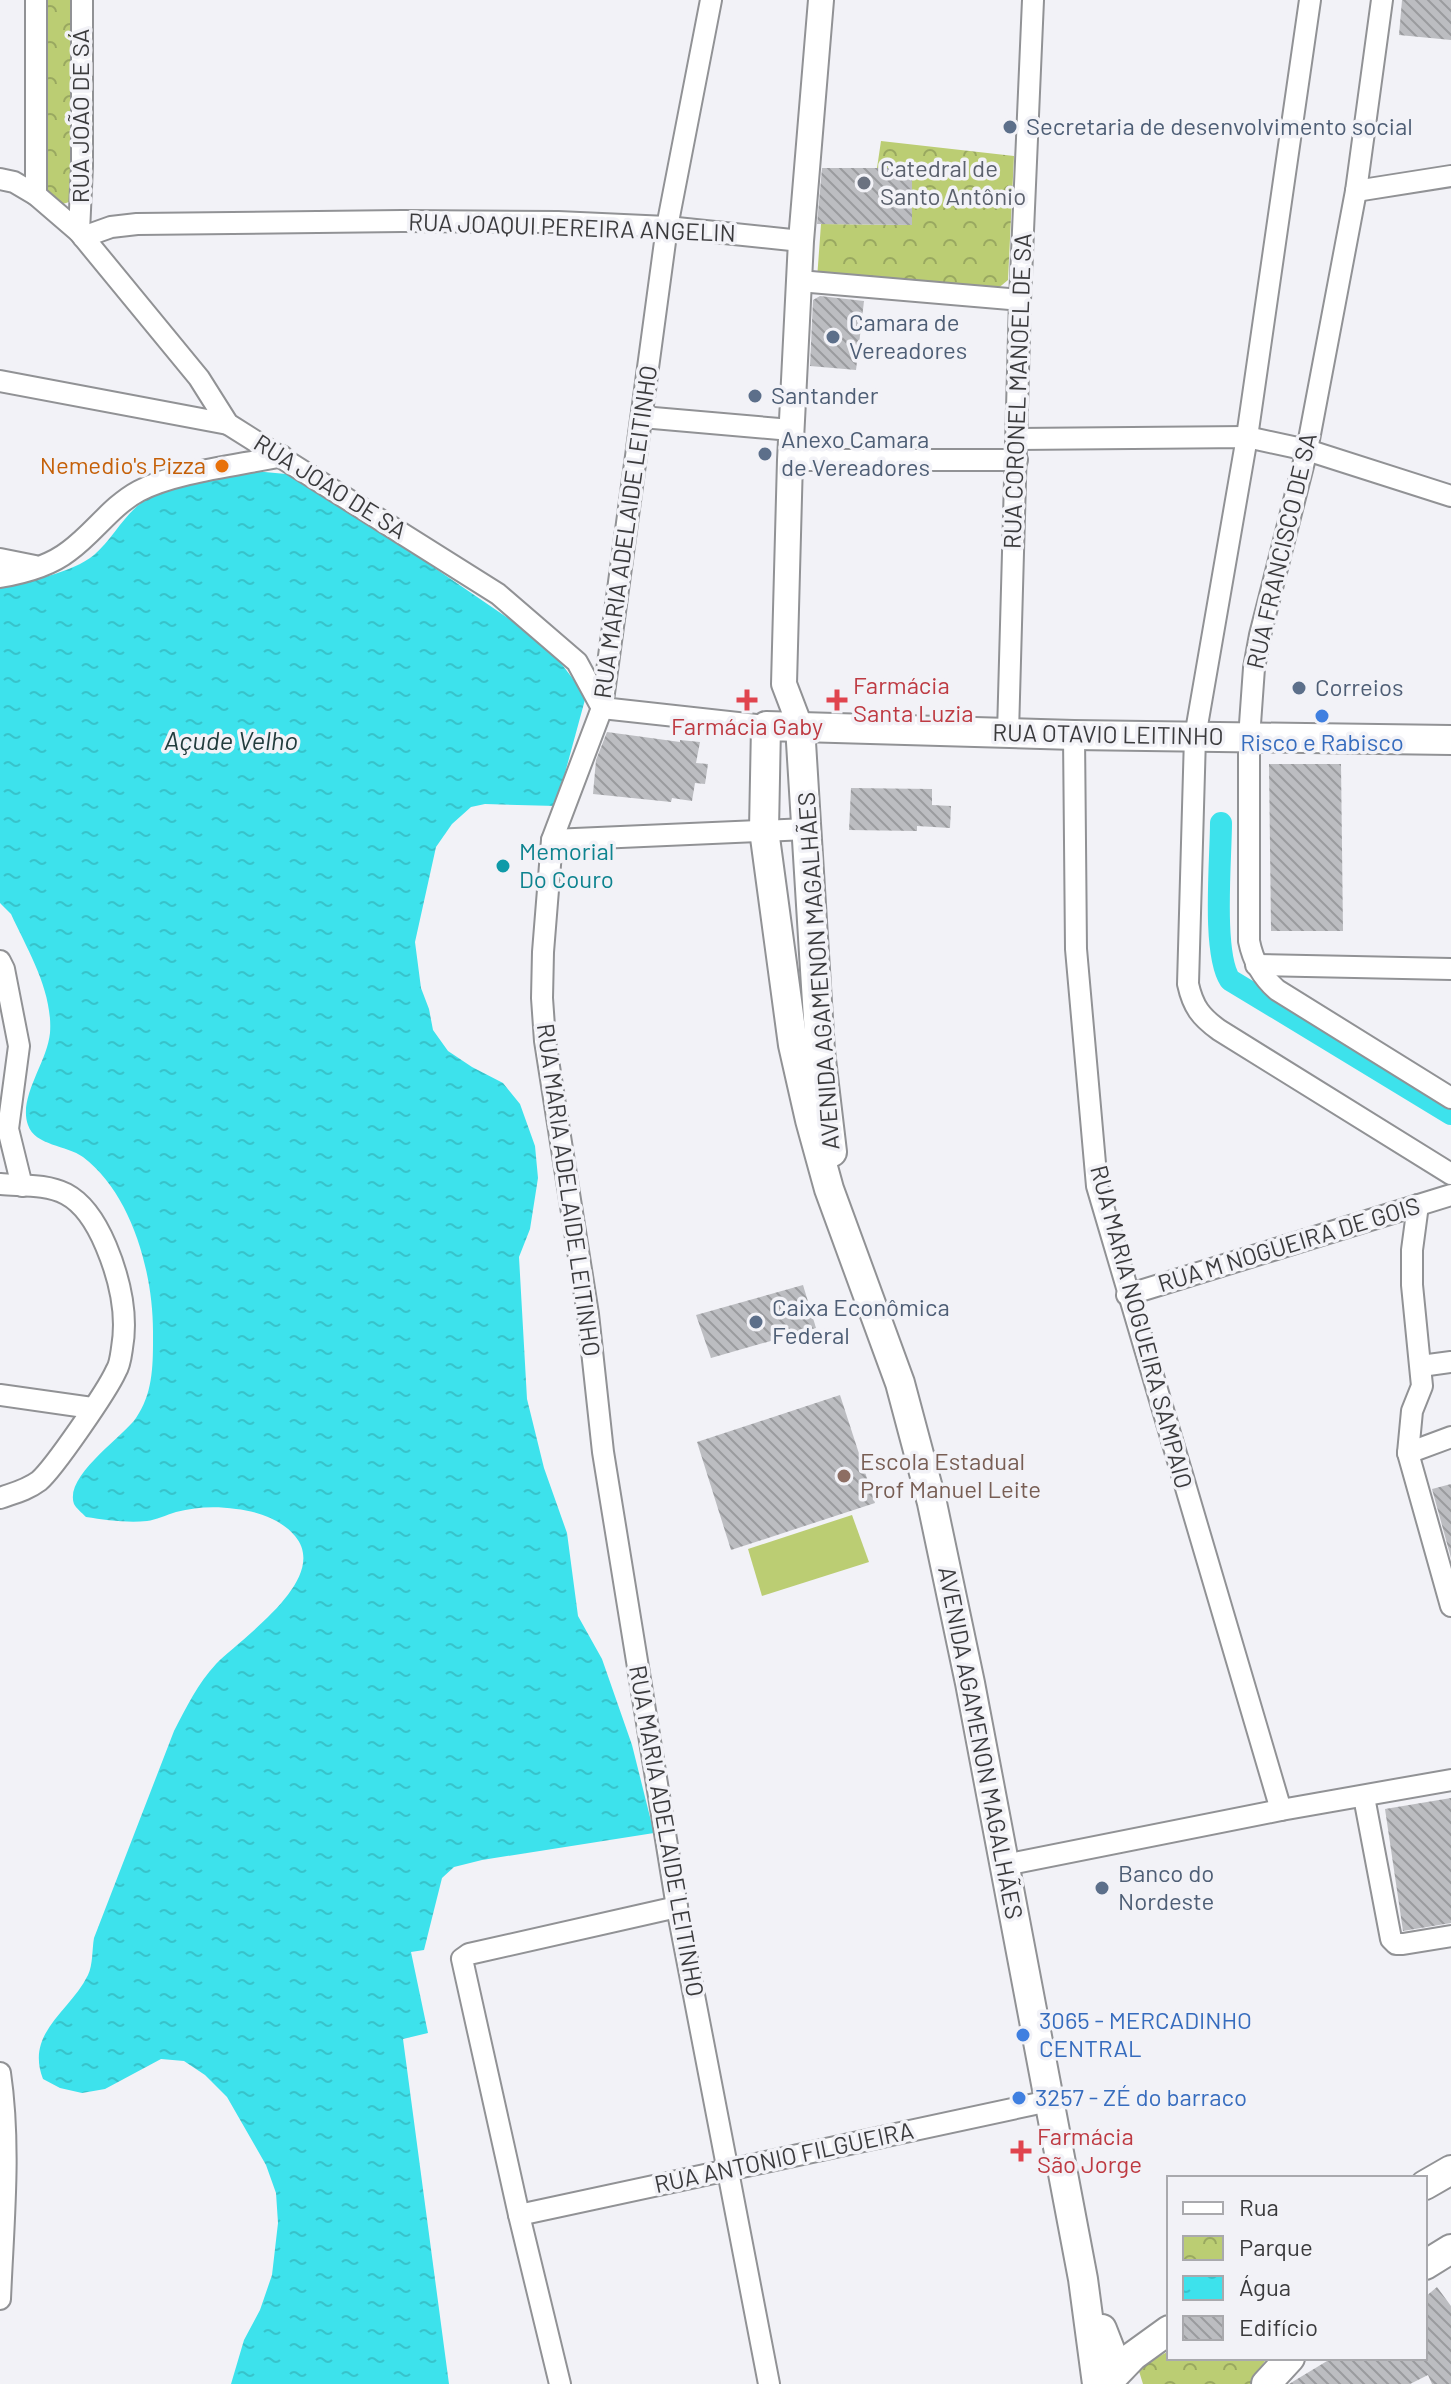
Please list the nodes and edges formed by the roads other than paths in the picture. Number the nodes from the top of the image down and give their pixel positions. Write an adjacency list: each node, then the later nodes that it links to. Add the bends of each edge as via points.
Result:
1 (36, 0): 11 (street, RUA JOÃO DE SÁ)
2 (82, 0): 13 (street, RUA JOÃO DE SÁ)
3 (711, 0): 12 (street, RUA MARIA ADELAIDE LEITINHO)
4 (821, 0): 14 (street)
5 (1033, 0): 16 (street, RUA CORONEL MANOEL DE SA)
6 (1310, 0): 21 (street)
7 (1382, 0): 10 (street, RUA FRANCISCO DE SA)
8 (1451, 176): 10 (street)
9 (0, 179): 11 (street, RUA JOAO DE SA)
10 (1356, 191): 23 (street, RUA FRANCISCO DE SA)
11 (36, 195): 13 (street, RUA JOAO DE SA)
12 (667, 227): 13 (street, RUA JOAQUI PEREIRA ANGELIN, via 417,221 137,224); 14 (street, RUA JOAQUI PEREIRA ANGELIN); 18 (street, RUA MARIA ADELAIDE LEITINHO)
13 (81, 235): 19 (street, RUA JOAO DE SA, via 199,378)
14 (801, 241): 15 (street)
15 (799, 281): 16 (street); 20 (street)
16 (1020, 300): 22 (street, RUA CORONEL MANOEL DE SA)
17 (0, 381): 19 (street)
18 (642, 417): 20 (street); 32 (street, RUA MARIA ADELAIDE LEITINHO)
19 (228, 424): 24 (street, RUA JOAO DE SA)
20 (791, 430): 25 (street)
21 (1247, 437): 22 (street); 23 (street); 37 (street)
22 (1017, 439): 26 (street, RUA CORONEL MANOEL DE SA)
23 (1307, 450): 27 (street); 38 (street, RUA FRANCISCO DE SA, via 1260,635)
24 (282, 456): 29 (street, via 141,490 71,550); 32 (street, RUA JOAO DE SA, via 498,594 577,662)
25 (790, 460): 26 (street); 31 (street)
26 (1017, 460): 35 (street, RUA CORONEL MANOEL DE SA)
27 (1451, 496)
28 (0, 559): 29 (street)
29 (40, 566): 30 (street)
30 (0, 577)
31 (784, 684): 33 (street); 34 (street)
32 (602, 708): 33 (street); 42 (street, RUA MARIA ADELAIDE LEITINHO)
33 (766, 726): 34 (main road, RUA OTAVIO LEITINHO); 41 (main road, AVENIDA AGAMENON MAGALHÃES)
34 (800, 726): 35 (main road, RUA OTAVIO LEITINHO); 40 (main road, AVENIDA AGAMENON MAGALHÃES)
35 (1008, 733): 36 (main road, RUA OTAVIO LEITINHO)
36 (1074, 735): 37 (main road, RUA OTAVIO LEITINHO); 57 (street, RUA MARIA NOGUEIRA SAMPAIO, via 1076,949 1089,1113 1097,1186)
37 (1195, 737): 38 (main road, RUA OTAVIO LEITINHO); 51 (street, via 1188,984 1192,1002 1219,1030)
38 (1249, 738): 39 (main road, RUA OTAVIO LEITINHO); 46 (street, RUA FRANCISCO DE SA, via 1249,941)
39 (1451, 740)
40 (807, 829): 41 (street); 43 (main road, AVENIDA AGAMENON MAGALHÃES)
41 (764, 830): 42 (street); 44 (main road, AVENIDA AGAMENON MAGALHÃES)
42 (552, 840): 71 (street, RUA MARIA ADELAIDE LEITINHO, via 542,967 545,1041 588,1314 603,1452)
43 (812, 909): 44 (main road); 49 (main road, AVENIDA AGAMENON MAGALHÃES)
44 (775, 914): 48 (main road, AVENIDA AGAMENON MAGALHÃES)
45 (0, 961): 53 (street, via 19,1046 8,1129)
46 (1256, 965): 47 (street); 50 (street, via 1277,990)
47 (1451, 969)
48 (787, 999): 49 (main road); 56 (main road, AVENIDA AGAMENON MAGALHÃES, via 803,1095)
49 (817, 999): 56 (main road, AVENIDA AGAMENON MAGALHÃES)
50 (1451, 1098)
51 (1451, 1174)
52 (0, 1184): 53 (street)
53 (22, 1186): 61 (street, via 69,1195 100,1232 114,1266 123,1311 122,1348 117,1370)
54 (1451, 1195): 55 (street, RUA M NOGUEIRA DE GOIS)
55 (1418, 1205): 57 (street, RUA M NOGUEIRA DE GOIS); 59 (street, via 1412,1285)
56 (840, 1216): 70 (main road, AVENIDA AGAMENON MAGALHÃES, via 900,1383 932,1503)
57 (1127, 1295): 69 (street, RUA MARIA NOGUEIRA SAMPAIO)
58 (1451, 1362): 59 (street)
59 (1421, 1366): 63 (street)
60 (0, 1395): 61 (street)
61 (92, 1408): 64 (street, via 41,1480)
62 (1451, 1437): 63 (street)
63 (1408, 1453): 65 (street)
64 (0, 1498)
65 (1446, 1564): 66 (street)
66 (1451, 1606)
67 (1451, 1780): 68 (street)
68 (1364, 1797): 69 (street); 72 (street, via 1391,1939 1403,1944)
69 (1281, 1810): 70 (street)
70 (1005, 1865): 74 (main road, AVENIDA AGAMENON MAGALHÃES)
71 (677, 1907): 75 (street, RUA MARIA ADELAIDE LEITINHO); 78 (street, via 462,1959)
72 (1451, 1936)
73 (0, 2073): 81 (street, via 5,2151)
74 (1049, 2101): 75 (street, RUA ANTONIO FILGUEIRA); 84 (main road, AVENIDA AGAMENON MAGALHÃES)
75 (728, 2170): 78 (street, RUA ANTONIO FILGUEIRA); 86 (street, RUA MARIA ADELAIDE LEITINHO)
76 (1451, 2170): 77 (main road)
77 (1427, 2184)
78 (519, 2215): 85 (street)
79 (1451, 2249): 80 (main road)
80 (1427, 2264)
81 (0, 2299)
82 (1167, 2332): 84 (main road)
83 (1288, 2360): 87 (main road)
84 (1107, 2379)
85 (560, 2384)
86 (769, 2384)
87 (1266, 2384)

